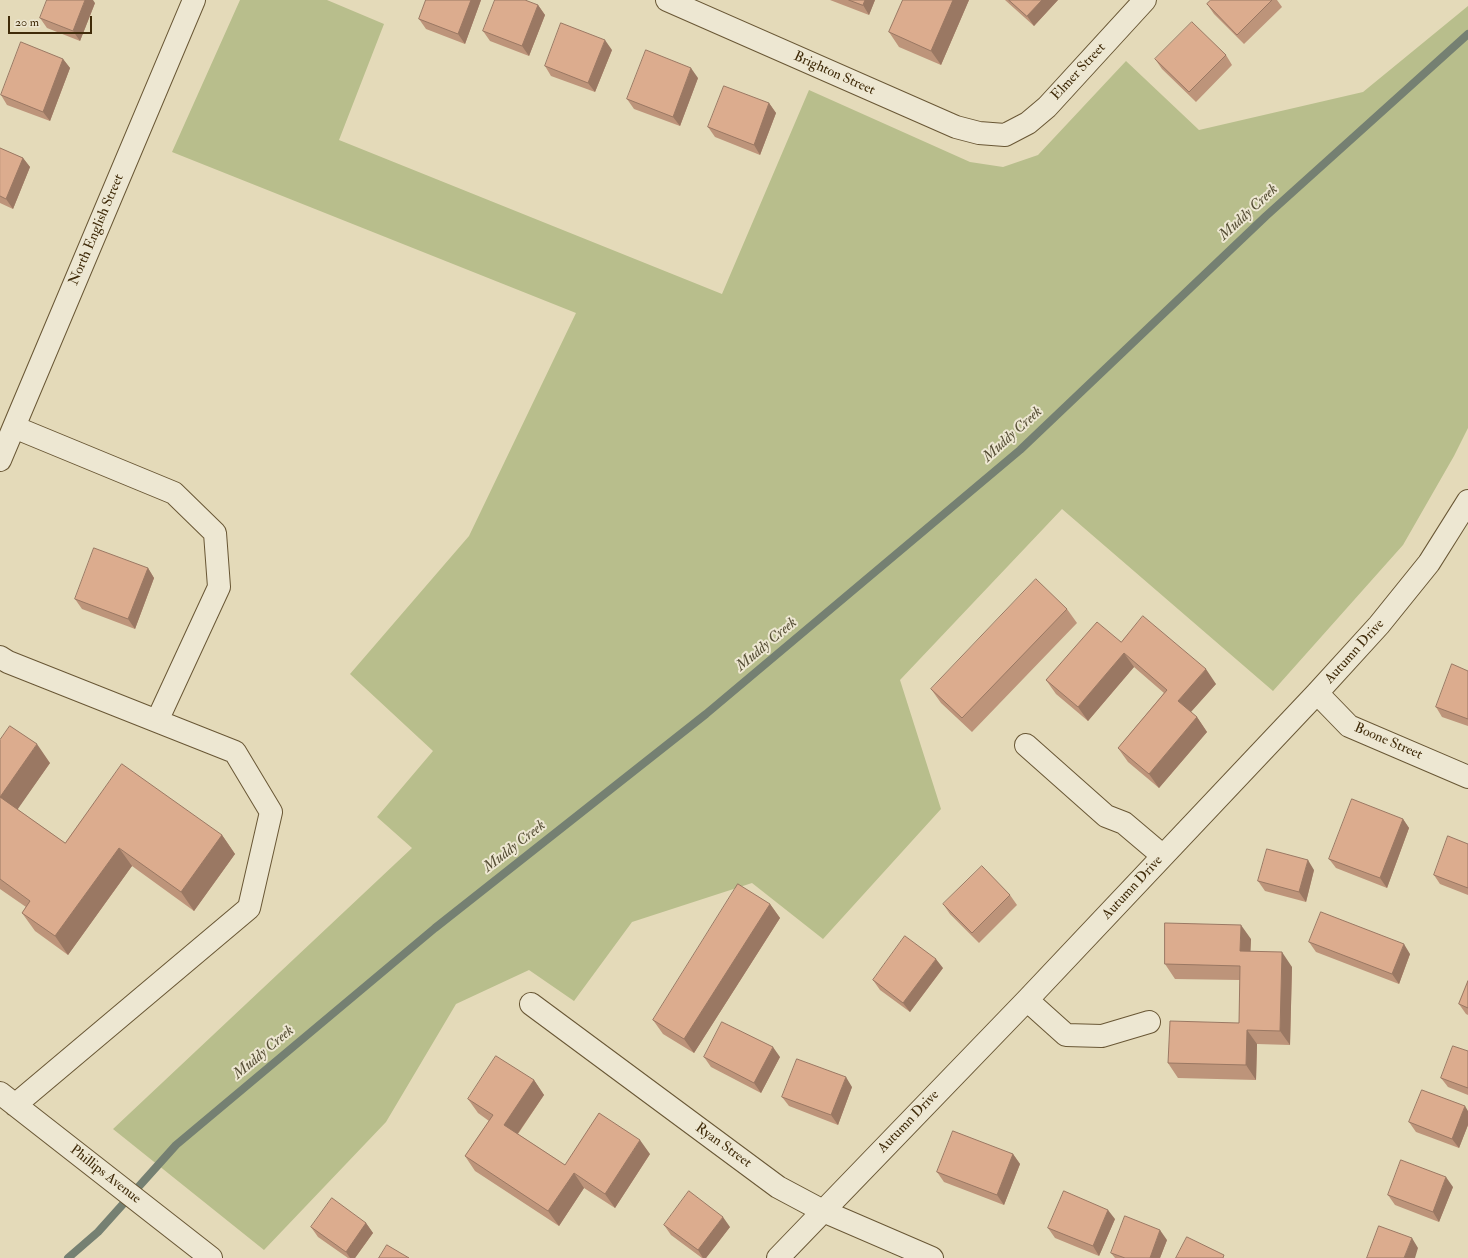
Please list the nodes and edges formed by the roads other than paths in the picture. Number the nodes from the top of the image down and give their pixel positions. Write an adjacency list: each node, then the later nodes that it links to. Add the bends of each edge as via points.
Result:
1 (194, 0): 5 (street, North English Street)
2 (667, 0): 4 (street, Brighton Street, via 956,127 979,133)
3 (1145, 0): 4 (street, Elmer Street, via 1046,107 1028,123)
4 (1005, 135)
5 (14, 427): 6 (street, North English Street); 10 (street, via 174,493 216,533 219,587)
6 (0, 460)
7 (1468, 501): 9 (street, Autumn Drive, via 1429,563 1379,625)
8 (0, 657): 10 (street)
9 (1317, 693): 12 (street, Boone Street, via 1349,726); 13 (street, Autumn Drive)
10 (156, 721): 17 (street, via 235,752 272,812 249,908)
11 (1026, 745): 13 (street, via 1106,816 1124,823)
12 (1468, 777)
13 (1163, 856): 14 (street, Autumn Drive)
14 (1026, 1000): 16 (street, via 1066,1035 1102,1036); 18 (street, Autumn Drive)
15 (531, 1004): 18 (street, Ryan Street, via 778,1187)
16 (1149, 1022)
17 (8, 1099): 19 (street, Phillips Avenue)
18 (823, 1211): 20 (street, Autumn Drive); 21 (street, Ryan Street)
19 (211, 1258)
20 (778, 1258)
21 (932, 1258)

